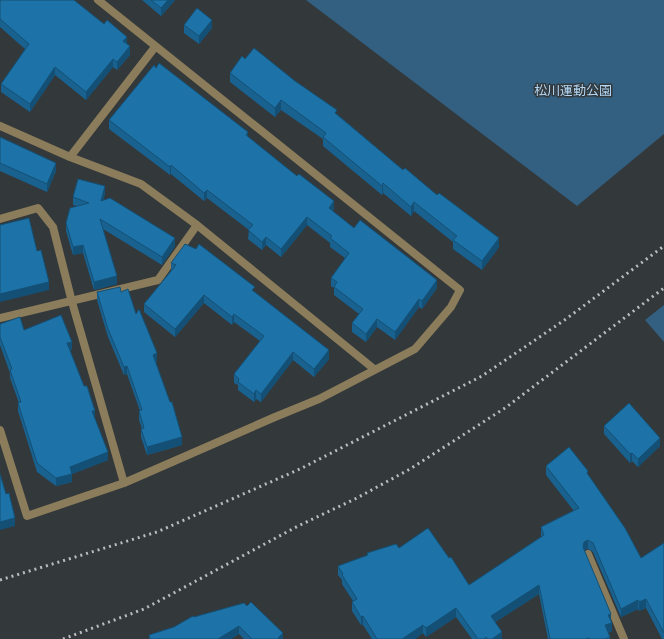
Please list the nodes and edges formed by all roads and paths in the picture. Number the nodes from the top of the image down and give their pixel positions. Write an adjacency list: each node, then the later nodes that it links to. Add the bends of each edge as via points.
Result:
1 (98, 0): 2 (street)
2 (155, 47): 4 (street); 9 (street, via 460,290 451,307 415,349)
3 (0, 126): 4 (street)
4 (70, 157): 6 (street, via 141,184)
5 (0, 219): 7 (street, via 38,208 53,227)
6 (198, 225): 7 (street, via 158,280); 9 (street)
7 (72, 302): 8 (street); 11 (street)
8 (0, 318)
9 (374, 369): 11 (street, via 319,400)
10 (0, 430): 11 (street, via 27,516)
11 (124, 483)
12 (588, 554): 13 (street)
13 (624, 639)

